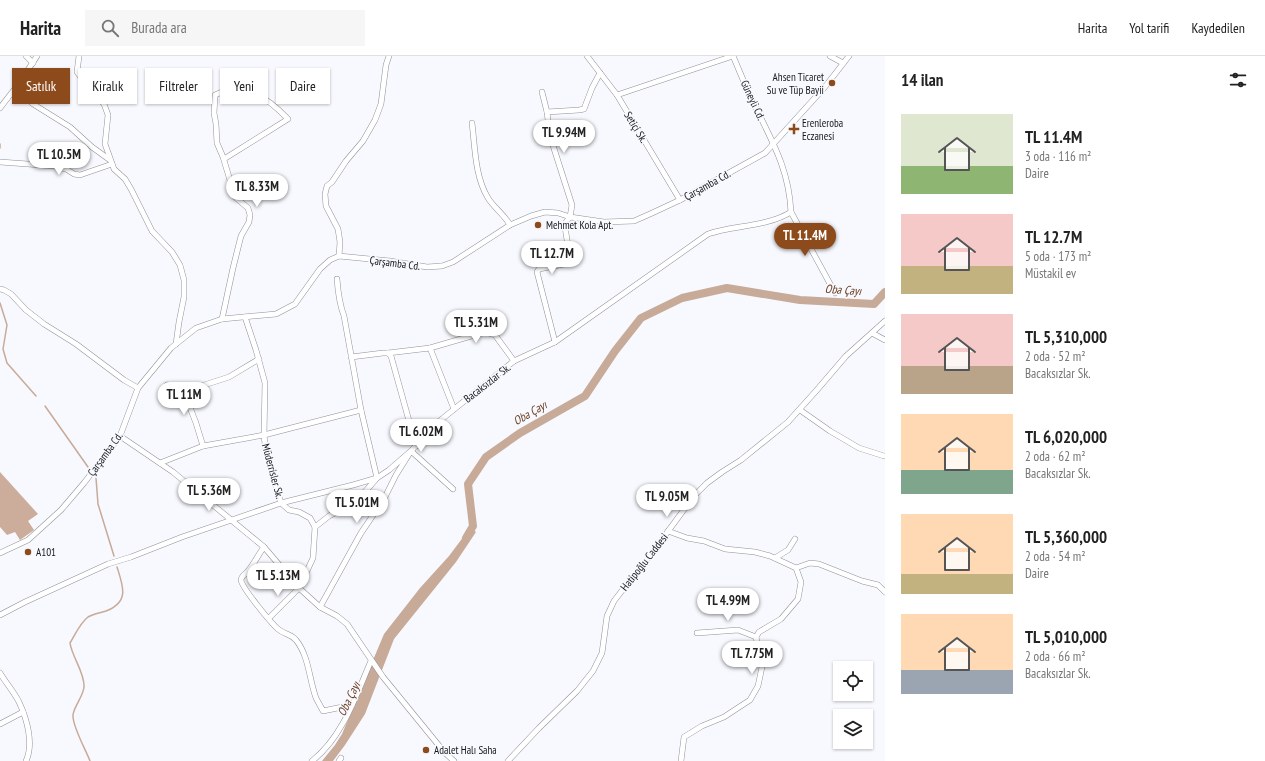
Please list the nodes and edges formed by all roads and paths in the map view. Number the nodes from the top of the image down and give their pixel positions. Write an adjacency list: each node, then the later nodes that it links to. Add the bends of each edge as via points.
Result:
1 (26, 56): 9 (street)
2 (37, 56): 9 (street)
3 (79, 56): 23 (street, via 77,72 104,104 108,115 104,144)
4 (389, 56): 28 (street, via 381,104 375,120 363,141 327,186 326,206 338,229)
5 (587, 56): 12 (street, Setiçi Sk.)
6 (733, 56): 15 (street); 20 (street, Güneyli Cd.)
7 (830, 56): 10 (street)
8 (849, 56): 10 (street, Çarşamba Cd.)
9 (33, 63): 11 (street)
10 (843, 63): 20 (street, Çarşamba Cd.)
11 (29, 68)
12 (600, 73): 15 (street, Setiçi Sk.); 18 (street, via 584,109)
13 (12, 92): 17 (street)
14 (542, 92): 18 (street)
15 (617, 95): 24 (street, Setiçi Sk.)
16 (33, 104): 23 (street, via 70,127)
17 (0, 108)
18 (547, 112): 26 (street, via 550,136 572,205)
19 (472, 122): 27 (street, via 477,165 483,187 489,200)
20 (774, 144): 24 (street, Çarşamba Cd., via 765,153); 25 (street, Güneyli Cd., via 784,170)
21 (224, 160): 21 (street, via 217,143 215,95 225,90 249,91 258,94 288,119); 33 (street, via 235,197 248,208 250,215 233,268)
22 (0, 162): 23 (street, via 55,166 80,175)
23 (111, 162): 38 (street, via 131,189 152,231 172,252 180,265 184,280 184,297)
24 (680, 200): 26 (street, Çarşamba Cd., via 634,221 604,222)
25 (791, 212): 31 (street); 37 (street, Bacaksızlar Sk., via 768,221 708,234)
26 (570, 217): 27 (street, Çarşamba Cd., via 545,212); 37 (street, via 565,226 570,259 568,262 539,269 537,272)
27 (510, 225): 28 (street, Çarşamba Cd., via 453,262 442,266 427,267)
28 (339, 256): 32 (street, Çarşamba Cd., via 320,269 295,304 276,314)
29 (337, 279): 41 (street)
30 (0, 289): 45 (street, via 11,294 44,324)
31 (835, 293)
32 (245, 317): 33 (street, Çarşamba Cd.); 42 (street, Müderrisler Sk.)
33 (222, 319): 38 (street, Çarşamba Cd., via 196,328)
34 (885, 321): 35 (street, Hatipoğlu Caddesi)
35 (872, 333): 36 (street); 49 (street, Hatipoğlu Caddesi, via 846,356)
36 (885, 340)
37 (555, 342): 43 (street, Bacaksızlar Sk.)
38 (176, 344): 45 (street, Çarşamba Cd.)
39 (430, 348): 40 (street); 43 (street, via 485,332 495,335); 47 (street)
40 (388, 353): 41 (street); 53 (street, via 391,356)
41 (351, 357): 48 (street)
42 (259, 359): 46 (street, via 229,377 195,388); 50 (street, Müderrisler Sk., via 265,383)
43 (514, 361): 47 (street, Bacaksızlar Sk.)
44 (168, 385): 46 (street)
45 (138, 388): 51 (street, Çarşamba Cd.)
46 (181, 397): 52 (street, via 189,404)
47 (454, 409): 53 (street, Bacaksızlar Sk.)
48 (361, 410): 50 (street); 57 (street)
49 (800, 410): 55 (street, via 860,448); 62 (street, Hatipoğlu Caddesi, via 768,439 707,483)
50 (264, 435): 52 (street); 59 (street, Müderrisler Sk., via 266,453)
51 (120, 436): 56 (street); 65 (street, Çarşamba Cd., via 61,510 28,540)
52 (203, 446): 56 (street)
53 (416, 446): 54 (street, Bacaksızlar Sk.)
54 (411, 451): 57 (street, Bacaksızlar Sk.); 58 (street); 70 (street)
55 (884, 456)
56 (160, 463): 60 (street)
57 (377, 478): 59 (street); 61 (street, Bacaksızlar Sk., via 356,502 329,516)
58 (453, 488)
59 (281, 503): 60 (street); 61 (street, Müderrisler Sk., via 289,510 310,518)
60 (231, 520): 64 (street); 71 (street, via 108,564)
61 (315, 527): 68 (street, via 313,558)
62 (668, 531): 66 (street, via 725,549 755,552); 83 (street, Hatipoğlu Caddesi, via 614,601 607,616 602,653 593,671 577,691)
63 (795, 539): 66 (street, via 788,550)
64 (264, 548): 68 (street); 72 (street, via 241,581)
65 (0, 553)
66 (775, 558): 67 (street)
67 (796, 568): 69 (street, via 810,563 819,564 878,585); 74 (street, via 802,582 798,599 781,619)
68 (299, 588): 70 (street); 72 (street)
69 (885, 592)
70 (320, 607): 75 (street, via 347,624)
71 (0, 615)
72 (269, 618): 77 (street, via 278,629 290,634 297,641 307,661 316,699 323,711)
73 (697, 633): 74 (street, via 738,630)
74 (756, 637): 84 (street, via 762,668 758,686 750,700 724,717 684,736)
75 (371, 661): 77 (street); 82 (street)
76 (0, 673): 78 (street, via 19,701)
77 (352, 705): 81 (street, via 340,729 321,754)
78 (23, 712): 79 (street); 80 (street, via 30,745)
79 (0, 724)
80 (26, 761)
81 (312, 761)
82 (454, 761)
83 (508, 761)
84 (681, 761)

